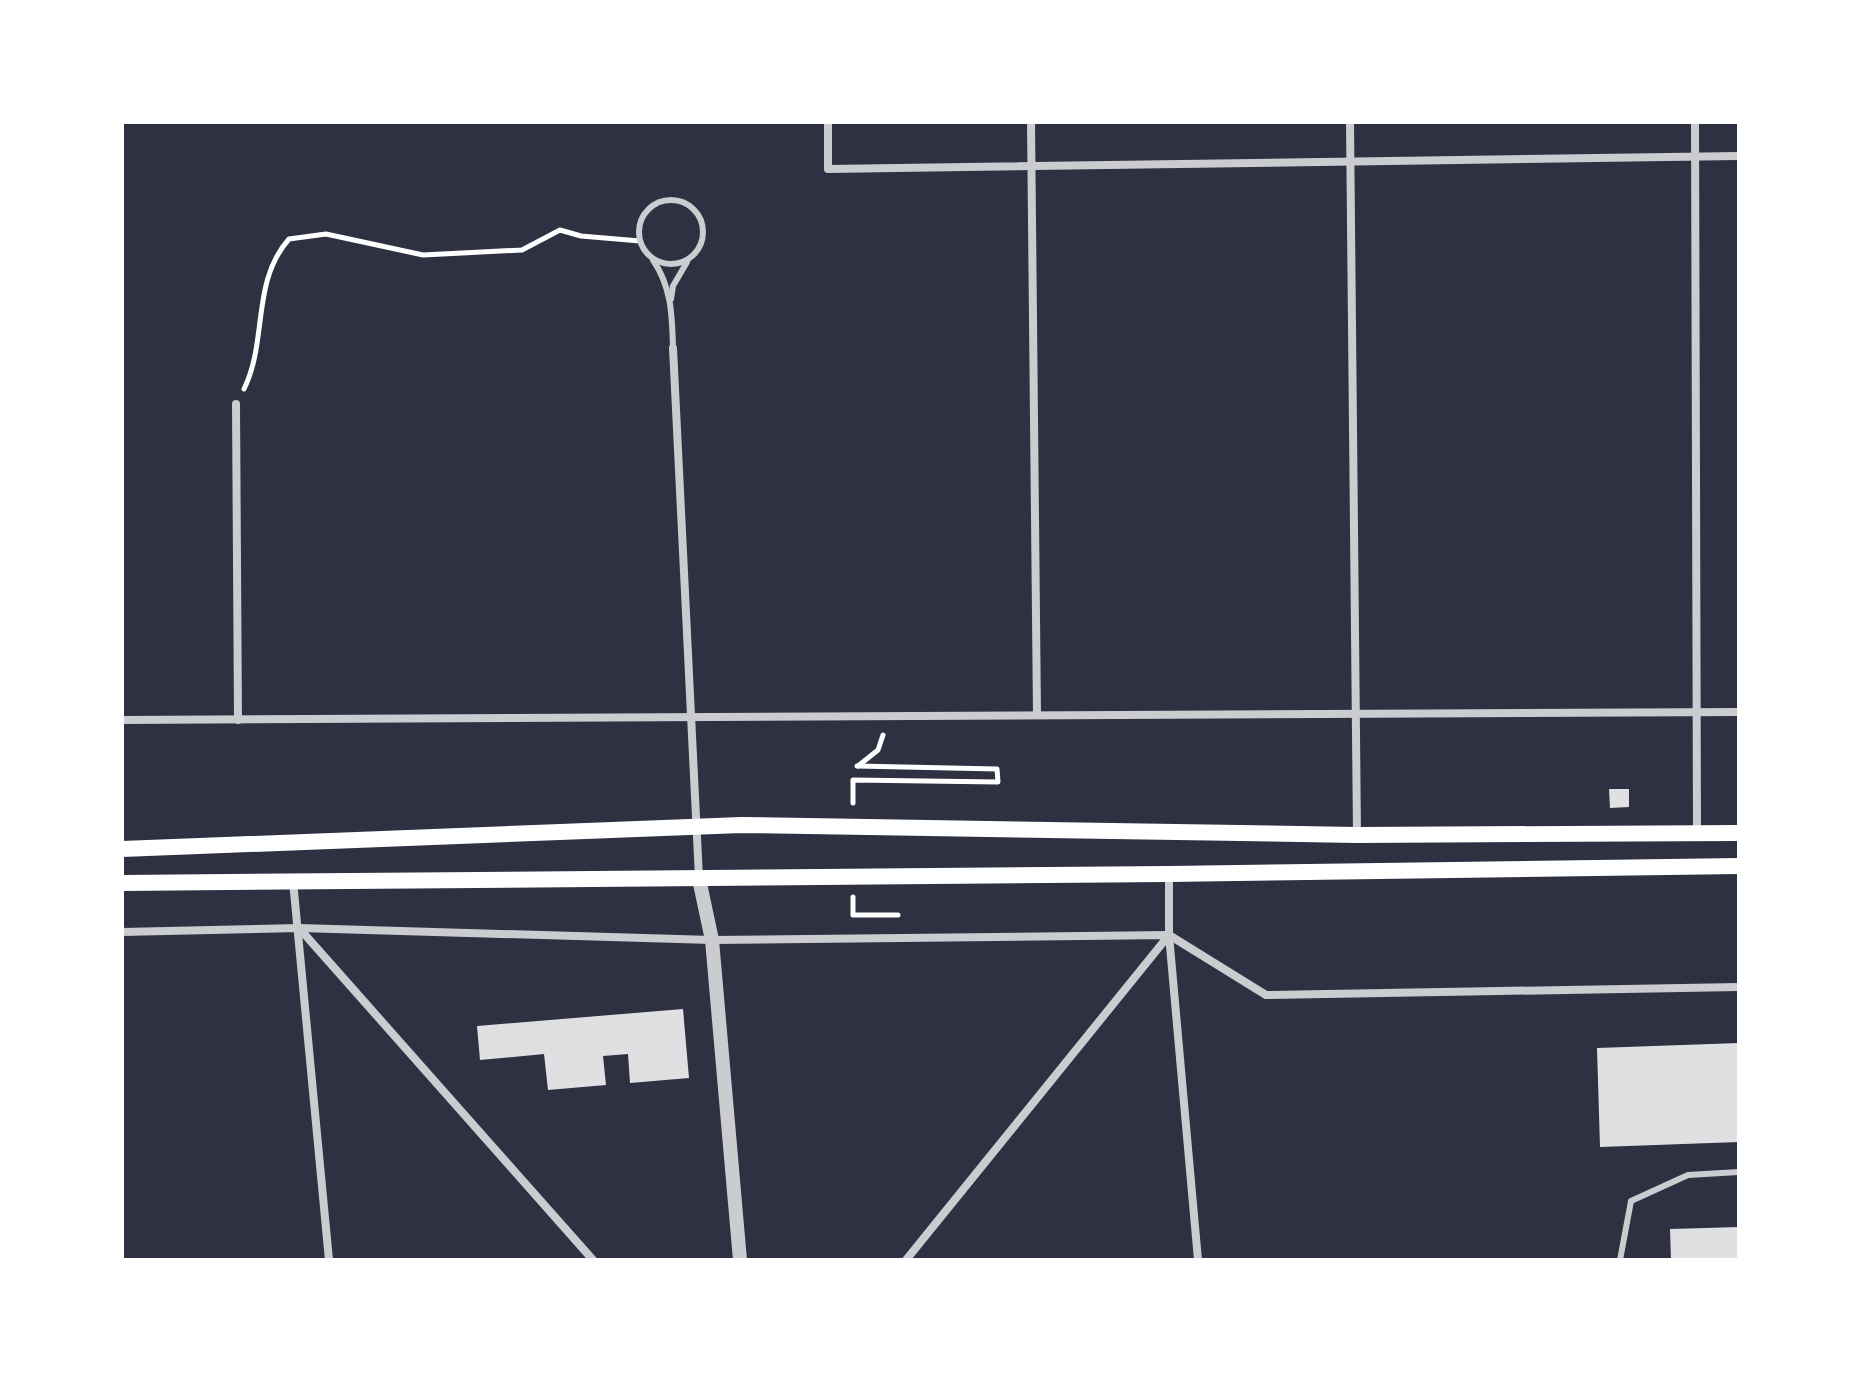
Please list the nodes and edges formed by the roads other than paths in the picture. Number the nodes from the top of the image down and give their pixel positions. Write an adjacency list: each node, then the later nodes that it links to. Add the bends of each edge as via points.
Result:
1 (828, 122): 8 (street, via 828,169)
2 (1031, 122): 8 (street)
3 (1350, 122): 7 (street)
4 (1695, 122): 6 (street)
5 (1739, 156): 6 (street)
6 (1695, 157): 7 (street); 14 (street)
7 (1351, 161): 8 (street); 16 (street)
8 (1032, 166): 17 (street)
9 (651, 257): 10 (lane, via 670,264); 10 (lane, via 639,230 647,210 667,199 697,211 703,221 702,243); 11 (lane)
10 (689, 259): 11 (lane, via 673,286)
11 (671, 302): 12 (lane)
12 (673, 348): 18 (street)
13 (236, 404): 20 (street)
14 (1697, 712): 15 (street); 16 (street); 22 (street)
15 (1739, 712)
16 (1357, 714): 17 (street); 24 (street)
17 (1037, 715): 18 (street)
18 (690, 717): 20 (street); 21 (street)
19 (122, 720): 20 (street)
20 (238, 720)
21 (697, 825): 24 (main road); 25 (main road); 28 (street)
22 (1697, 833): 23 (main road); 24 (main road)
23 (1739, 833)
24 (1357, 835)
25 (122, 849)
26 (1739, 866): 27 (main road)
27 (1169, 874): 28 (main road); 33 (street)
28 (699, 879): 29 (main road); 34 (street)
29 (293, 881): 30 (main road); 31 (street)
30 (122, 883)
31 (299, 928): 32 (street); 34 (street); 37 (street); 38 (street)
32 (122, 932)
33 (1169, 935): 34 (street); 35 (street, via 1266,995); 40 (street); 41 (street)
34 (712, 940): 39 (street)
35 (1739, 987)
36 (1739, 1172): 42 (lane, via 1688,1175 1631,1201)
37 (329, 1260)
38 (593, 1260)
39 (740, 1260)
40 (906, 1260)
41 (1198, 1260)
42 (1620, 1260)

